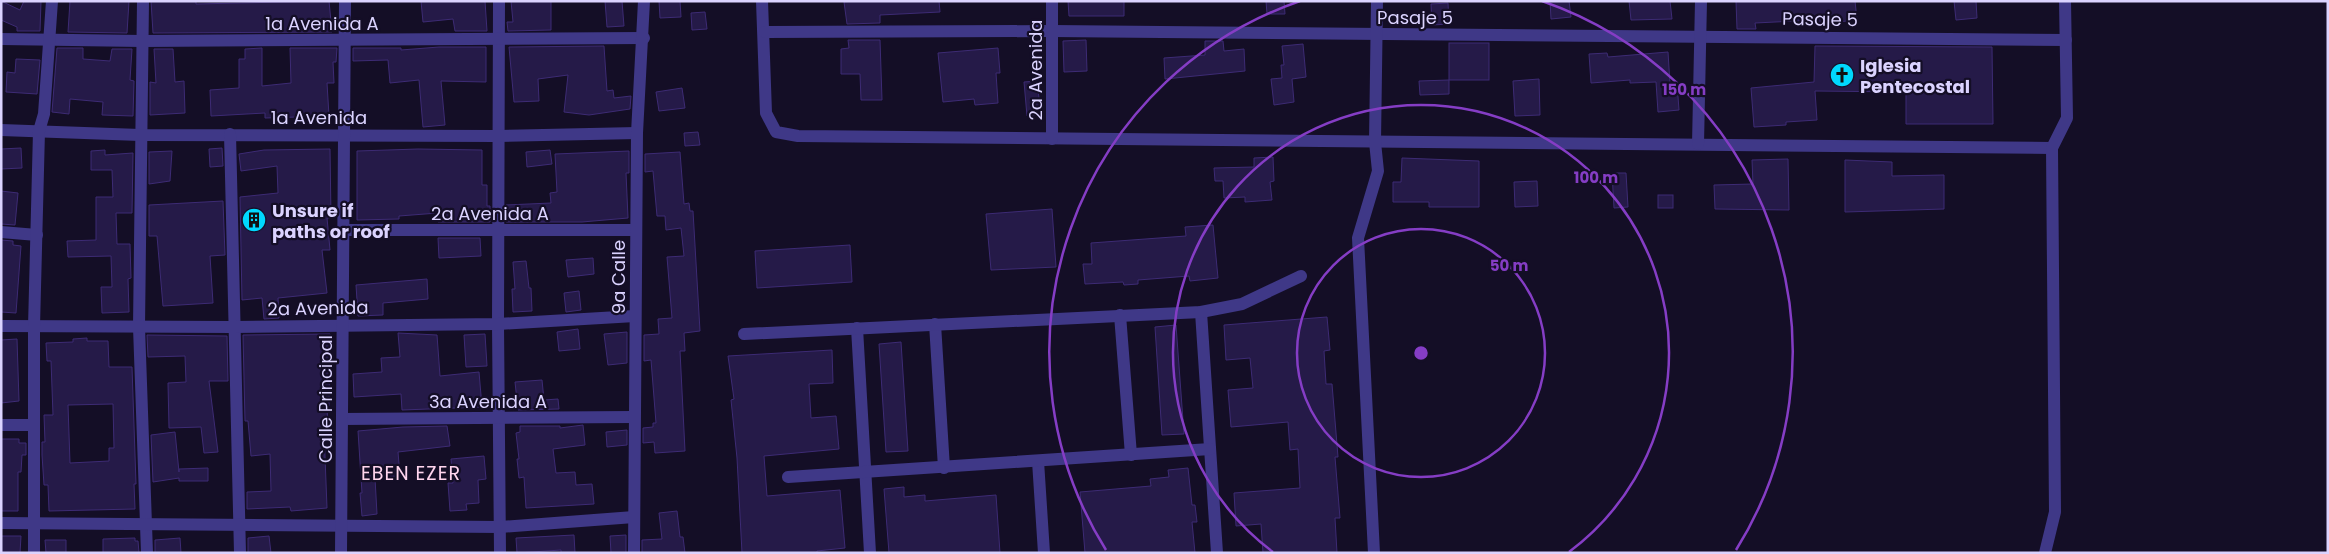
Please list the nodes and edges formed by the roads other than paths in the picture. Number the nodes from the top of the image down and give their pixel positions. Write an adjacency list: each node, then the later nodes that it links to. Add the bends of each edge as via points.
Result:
1 (52, 1): 18 (street)
2 (143, 1): 20 (street)
3 (346, 1): 21 (street, Calle Principal)
4 (499, 1): 17 (street)
5 (644, 1): 15 (street, 9a Calle)
6 (762, 1): 12 (street)
7 (1052, 1): 11 (street, 2a Avenida)
8 (1377, 1): 13 (street)
9 (1701, 1): 14 (street)
10 (2065, 1): 19 (street)
11 (1052, 31): 12 (street, Pasaje 5); 13 (street, Pasaje 5); 29 (street, 2a Avenida)
12 (765, 32): 29 (street, via 766,113 776,132 798,136)
13 (1376, 34): 14 (street, Pasaje 5); 30 (street)
14 (1700, 35): 19 (street, Pasaje 5); 31 (street)
15 (644, 38): 17 (street, 1a Avenida A); 24 (street, 9a Calle)
16 (1, 39): 18 (street, 1a Avenida A)
17 (499, 39): 21 (street, 1a Avenida A); 28 (street)
18 (49, 40): 20 (street, 1a Avenida A); 23 (street, via 44,114)
19 (2066, 40): 32 (street, via 2067,118)
20 (142, 41): 21 (street, 1a Avenida A); 26 (street)
21 (345, 41): 27 (street, Calle Principal)
22 (1, 130): 23 (street, 1a Avenida)
23 (39, 131): 26 (street, 1a Avenida); 37 (street)
24 (637, 133): 28 (street, 1a Avenida); 34 (street, 9a Calle)
25 (230, 134): 26 (street, 1a Avenida); 27 (street, 1a Avenida); 48 (street)
26 (140, 135): 46 (street)
27 (344, 135): 28 (street, 1a Avenida); 33 (street, Calle Principal)
28 (498, 136): 35 (street)
29 (1052, 139): 30 (street)
30 (1375, 142): 31 (street); 78 (street, via 1378,171 1358,238)
31 (1698, 144): 32 (street)
32 (2052, 148): 79 (street, via 2055,512)
33 (343, 230): 35 (street, 2a Avenida A); 44 (street, Calle Principal)
34 (636, 230): 35 (street, 2a Avenida A); 41 (street, 9a Calle)
35 (499, 231): 42 (street)
36 (1, 232): 37 (street)
37 (36, 235): 47 (street)
38 (1301, 276): 39 (street, via 1242,304)
39 (1202, 312): 40 (street); 56 (street)
40 (1120, 315): 43 (street); 57 (street)
41 (635, 316): 42 (street, 2a Avenida); 51 (street, 9a Calle)
42 (498, 324): 44 (street, 2a Avenida); 52 (street)
43 (935, 324): 49 (street); 59 (street)
44 (343, 325): 48 (street, 2a Avenida); 53 (street, Calle Principal)
45 (1, 326): 47 (street, 2a Avenida)
46 (139, 326): 47 (street, 2a Avenida); 48 (street, 2a Avenida); 65 (street)
47 (34, 327): 55 (street)
48 (233, 327): 66 (street)
49 (857, 328): 50 (street); 60 (street)
50 (744, 334)
51 (634, 417): 52 (street, 3a Avenida A); 62 (street, 9a Calle)
52 (499, 418): 53 (street, 3a Avenida A); 68 (street)
53 (342, 419): 67 (street, Calle Principal)
54 (1, 425): 55 (street)
55 (33, 425): 63 (street)
56 (1210, 449): 57 (street); 77 (street)
57 (1131, 455): 58 (street)
58 (1038, 461): 59 (street); 76 (street)
59 (944, 468): 60 (street)
60 (866, 472): 61 (street); 75 (street)
61 (788, 477)
62 (634, 517): 68 (street); 74 (street, 9a Calle)
63 (33, 522): 64 (street); 65 (street); 69 (street)
64 (1, 523)
65 (146, 525): 66 (street); 70 (street)
66 (240, 526): 67 (street); 71 (street)
67 (341, 526): 68 (street); 72 (street, Calle Principal)
68 (500, 527): 73 (street)
69 (34, 553)
70 (147, 553)
71 (240, 553)
72 (340, 553)
73 (500, 553)
74 (634, 553)
75 (870, 553)
76 (1044, 553)
77 (1217, 553)
78 (1374, 553)
79 (2044, 553)

